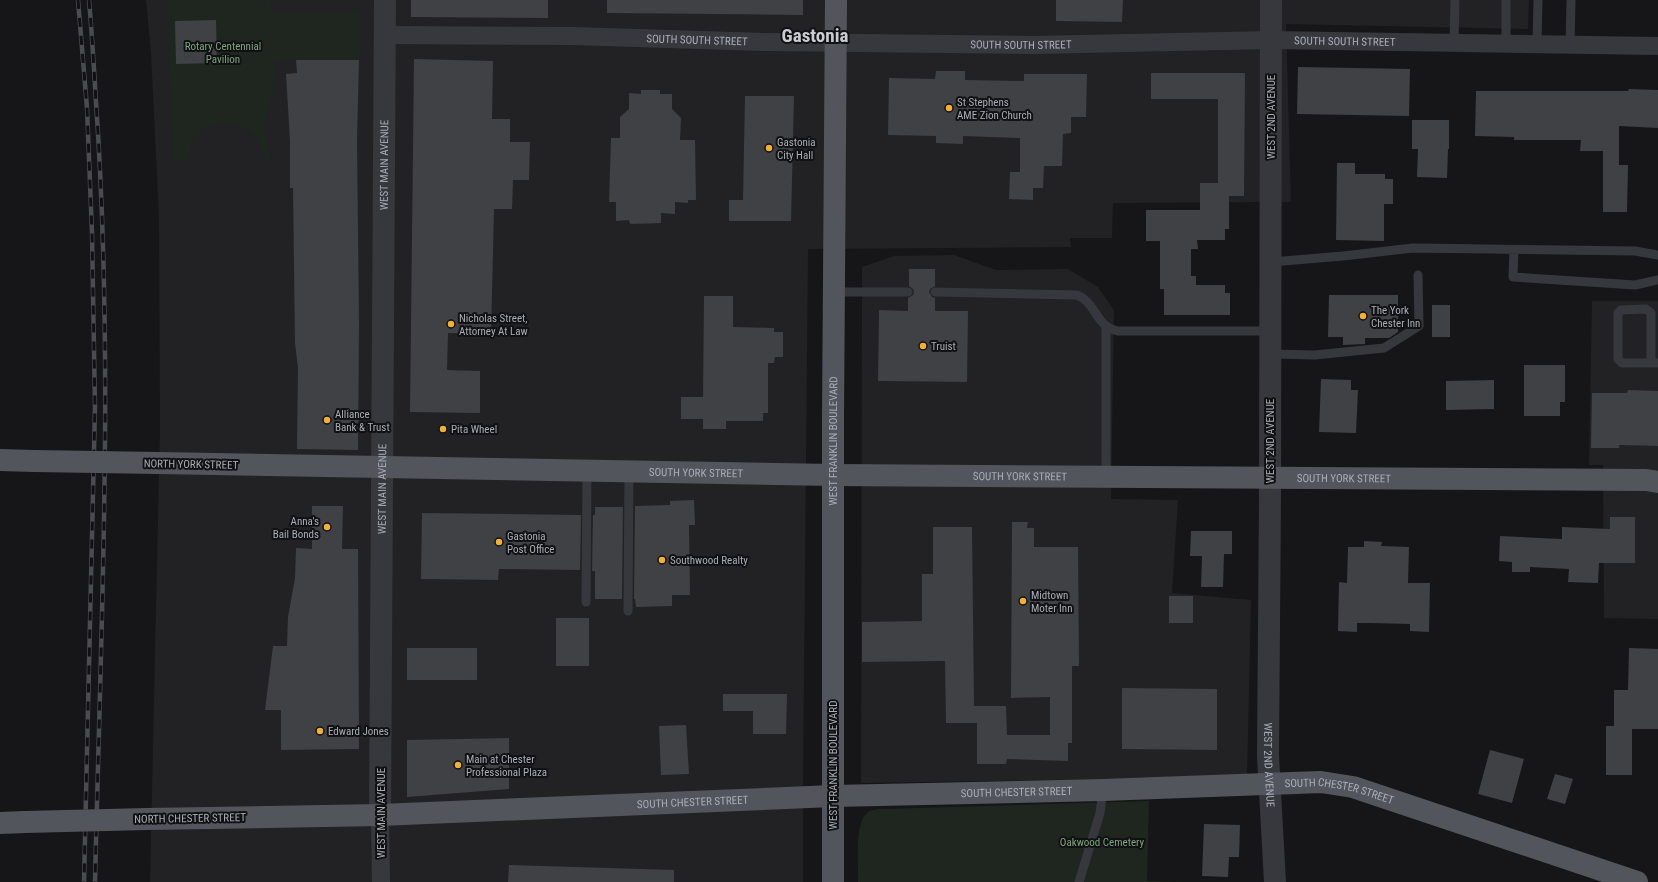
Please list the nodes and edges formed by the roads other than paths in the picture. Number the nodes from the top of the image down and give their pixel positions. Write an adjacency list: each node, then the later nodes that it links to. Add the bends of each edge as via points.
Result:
1 (385, 0): 8 (street, WEST MAIN AVENUE)
2 (836, 0): 10 (main road, WEST FRANKLIN BOULEVARD)
3 (1271, 0): 9 (street, WEST 2ND AVENUE)
4 (1455, 0): 11 (lane)
5 (1506, 0): 12 (lane)
6 (1538, 0): 13 (lane)
7 (1570, 0): 14 (lane)
8 (384, 35): 10 (street, SOUTH SOUTH STREET); 29 (street, WEST MAIN AVENUE)
9 (1271, 40): 10 (street, SOUTH SOUTH STREET, via 1033,45); 11 (street, SOUTH SOUTH STREET); 18 (street, WEST 2ND AVENUE)
10 (836, 42): 21 (main road, WEST FRANKLIN BOULEVARD)
11 (1454, 43): 12 (street, SOUTH SOUTH STREET)
12 (1506, 43): 13 (street, SOUTH SOUTH STREET)
13 (1537, 44): 14 (street, SOUTH SOUTH STREET)
14 (1570, 45): 15 (street, SOUTH SOUTH STREET)
15 (1658, 46)
16 (1514, 250): 17 (lane, via 1635,251); 18 (lane, via 1414,248); 20 (lane, via 1513,277 1635,286)
17 (1658, 255)
18 (1271, 262): 25 (street, WEST 2ND AVENUE)
19 (1418, 275): 26 (lane, via 1419,326 1384,348 1315,355)
20 (1658, 280)
21 (834, 292): 22 (lane); 32 (main road, WEST FRANKLIN BOULEVARD)
22 (908, 292)
23 (935, 292): 24 (lane, via 1077,294 1089,302)
24 (1106, 328): 25 (lane, via 1118,331); 33 (lane)
25 (1270, 331): 26 (street, WEST 2ND AVENUE)
26 (1270, 354): 34 (street, WEST 2ND AVENUE)
27 (1655, 363): 27 (lane, via 1622,363 1618,359 1618,314 1621,310 1646,309 1651,313)
28 (0, 460): 29 (main road, NORTH YORK STREET, bridge)
29 (382, 467): 30 (main road, SOUTH YORK STREET); 41 (street, WEST MAIN AVENUE)
30 (587, 470): 31 (main road, SOUTH YORK STREET); 36 (lane)
31 (629, 472): 32 (main road, SOUTH YORK STREET); 37 (lane)
32 (833, 475): 33 (main road, SOUTH YORK STREET); 40 (main road, WEST FRANKLIN BOULEVARD)
33 (1106, 476): 34 (main road, SOUTH YORK STREET)
34 (1270, 477): 35 (main road, SOUTH YORK STREET); 38 (street, WEST 2ND AVENUE)
35 (1658, 482)
36 (586, 602)
37 (628, 611)
38 (1269, 783): 39 (main road, SOUTH CHESTER STREET); 46 (street, WEST 2ND AVENUE); 47 (main road, SOUTH CHESTER STREET, via 1321,782 1353,787)
39 (1103, 790): 40 (main road, SOUTH CHESTER STREET); 45 (lane, via 1100,813)
40 (833, 796): 41 (main road, SOUTH CHESTER STREET); 44 (main road, WEST FRANKLIN BOULEVARD)
41 (380, 815): 42 (main road, NORTH CHESTER STREET, bridge); 43 (street, WEST MAIN AVENUE)
42 (0, 823)
43 (381, 882)
44 (832, 882)
45 (1079, 882)
46 (1275, 882)
47 (1637, 882)

